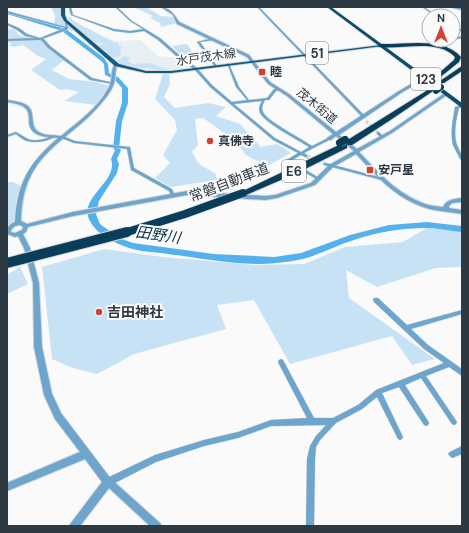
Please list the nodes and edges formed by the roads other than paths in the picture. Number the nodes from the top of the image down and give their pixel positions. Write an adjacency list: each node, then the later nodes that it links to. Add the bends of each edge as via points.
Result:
1 (63, 7): 10 (main road, via 63,15)
2 (70, 7): 13 (street, via 72,15 112,30)
3 (116, 7): 13 (street)
4 (162, 7): 15 (street, 茂木街道, via 174,15 182,25)
5 (258, 7): 21 (street)
6 (329, 7): 18 (highway, 123)
7 (454, 7): 8 (street)
8 (462, 9)
9 (7, 12): 12 (street)
10 (68, 22): 12 (street); 23 (main road, 水戸茂木線 / 51)
11 (7, 24): 14 (street, via 26,35)
12 (65, 29): 14 (street)
13 (144, 30): 27 (street)
14 (40, 39): 16 (street); 30 (street, via 91,80)
15 (213, 39): 22 (street, 茂木街道, via 243,53); 26 (street, via 198,42)
16 (7, 40)
17 (421, 43): 18 (highway)
18 (381, 46): 19 (highway); 20 (highway, 123); 21 (main road, 水戸茂木線 / 51)
19 (400, 46): 20 (highway, via 389,47); 31 (highway, via 438,46 456,54 456,61)
20 (390, 52): 31 (highway, 123)
21 (304, 55): 22 (main road, 水戸茂木線 / 51); 39 (street)
22 (253, 61): 24 (main road, 水戸茂木線 / 51); 32 (street, 茂木街道, via 270,83)
23 (116, 64): 27 (main road, 水戸茂木線 / 51, via 131,70 153,72); 30 (street)
24 (228, 64): 26 (main road, 水戸茂木線 / 51); 34 (street, via 238,87)
25 (462, 64): 31 (highway, 常磐自動車道 / E6)
26 (216, 66): 27 (main road, 水戸茂木線 / 51)
27 (195, 68): 37 (street, via 211,86)
28 (462, 68): 31 (highway, 常磐自動車道 / E6)
29 (462, 74): 31 (highway)
30 (113, 79): 42 (street, via 98,105)
31 (433, 85): 33 (highway, 123); 39 (street, via 400,92); 44 (highway, 常磐自動車道 / E6); 44 (highway, 常磐自動車道 / E6, via 390,118 357,138)
32 (279, 89): 35 (street); 44 (street, 茂木街道)
33 (446, 94): 38 (highway, 123); 46 (street)
34 (248, 100): 35 (street); 37 (street)
35 (264, 100): 45 (street, via 260,107 267,119)
36 (7, 101): 41 (street, via 27,107 35,132 44,136)
37 (233, 103): 47 (street, via 274,139)
38 (462, 106): 49 (street, via 457,107 453,120 454,144)
39 (364, 119): 44 (street)
40 (7, 136): 41 (street, via 16,133 25,139 36,140 50,139)
41 (54, 136): 42 (street)
42 (62, 137): 57 (street, via 74,142 129,148 132,169 171,190); 61 (street, via 32,168 24,183 19,196)
43 (329, 139): 44 (street); 45 (street)
44 (344, 141): 46 (street, 茂木街道); 56 (highway, 常磐自動車道 / E6, via 292,172)
45 (311, 147): 47 (street)
46 (356, 151): 52 (street); 55 (street, 茂木街道)
47 (299, 153): 48 (street); 50 (street)
48 (306, 156)
49 (462, 159)
50 (286, 162)
51 (325, 164): 52 (street)
52 (332, 166): 54 (street); 55 (street)
53 (305, 172): 54 (street)
54 (319, 179): 57 (street, via 308,186 275,196 255,198 187,193)
55 (382, 179): 59 (street, 茂木街道, via 400,194 417,203)
56 (241, 191): 65 (highway, 常磐自動車道 / E6, via 80,240); 66 (highway, 常磐自動車道 / E6, bridge, via 148,227)
57 (173, 196): 62 (street, via 79,213)
58 (462, 200): 59 (street, via 448,203)
59 (446, 210): 60 (street, 茂木街道)
60 (462, 212)
61 (18, 224): 62 (street); 63 (street, via 8,230)
62 (26, 226): 64 (street)
63 (8, 234): 64 (street)
64 (20, 234): 82 (street, via 36,283 38,347 48,395 58,416)
65 (7, 257)
66 (7, 263)
67 (376, 300): 69 (street)
68 (462, 312): 69 (street)
69 (405, 328): 71 (street)
70 (281, 362): 76 (street)
71 (449, 364): 72 (street); 73 (street)
72 (462, 373)
73 (422, 374): 74 (street); 78 (street)
74 (400, 383): 75 (street); 79 (street)
75 (378, 392): 77 (street, via 360,407); 80 (street)
76 (312, 421): 77 (street); 84 (street, via 271,422 238,435 154,459)
77 (334, 421): 88 (street, via 313,446)
78 (454, 422)
79 (426, 423)
80 (400, 437)
81 (462, 450): 83 (street)
82 (87, 454): 84 (street); 85 (street)
83 (452, 454)
84 (108, 482): 86 (street); 87 (street)
85 (7, 487)
86 (74, 526)
87 (157, 526)
88 (310, 526)

